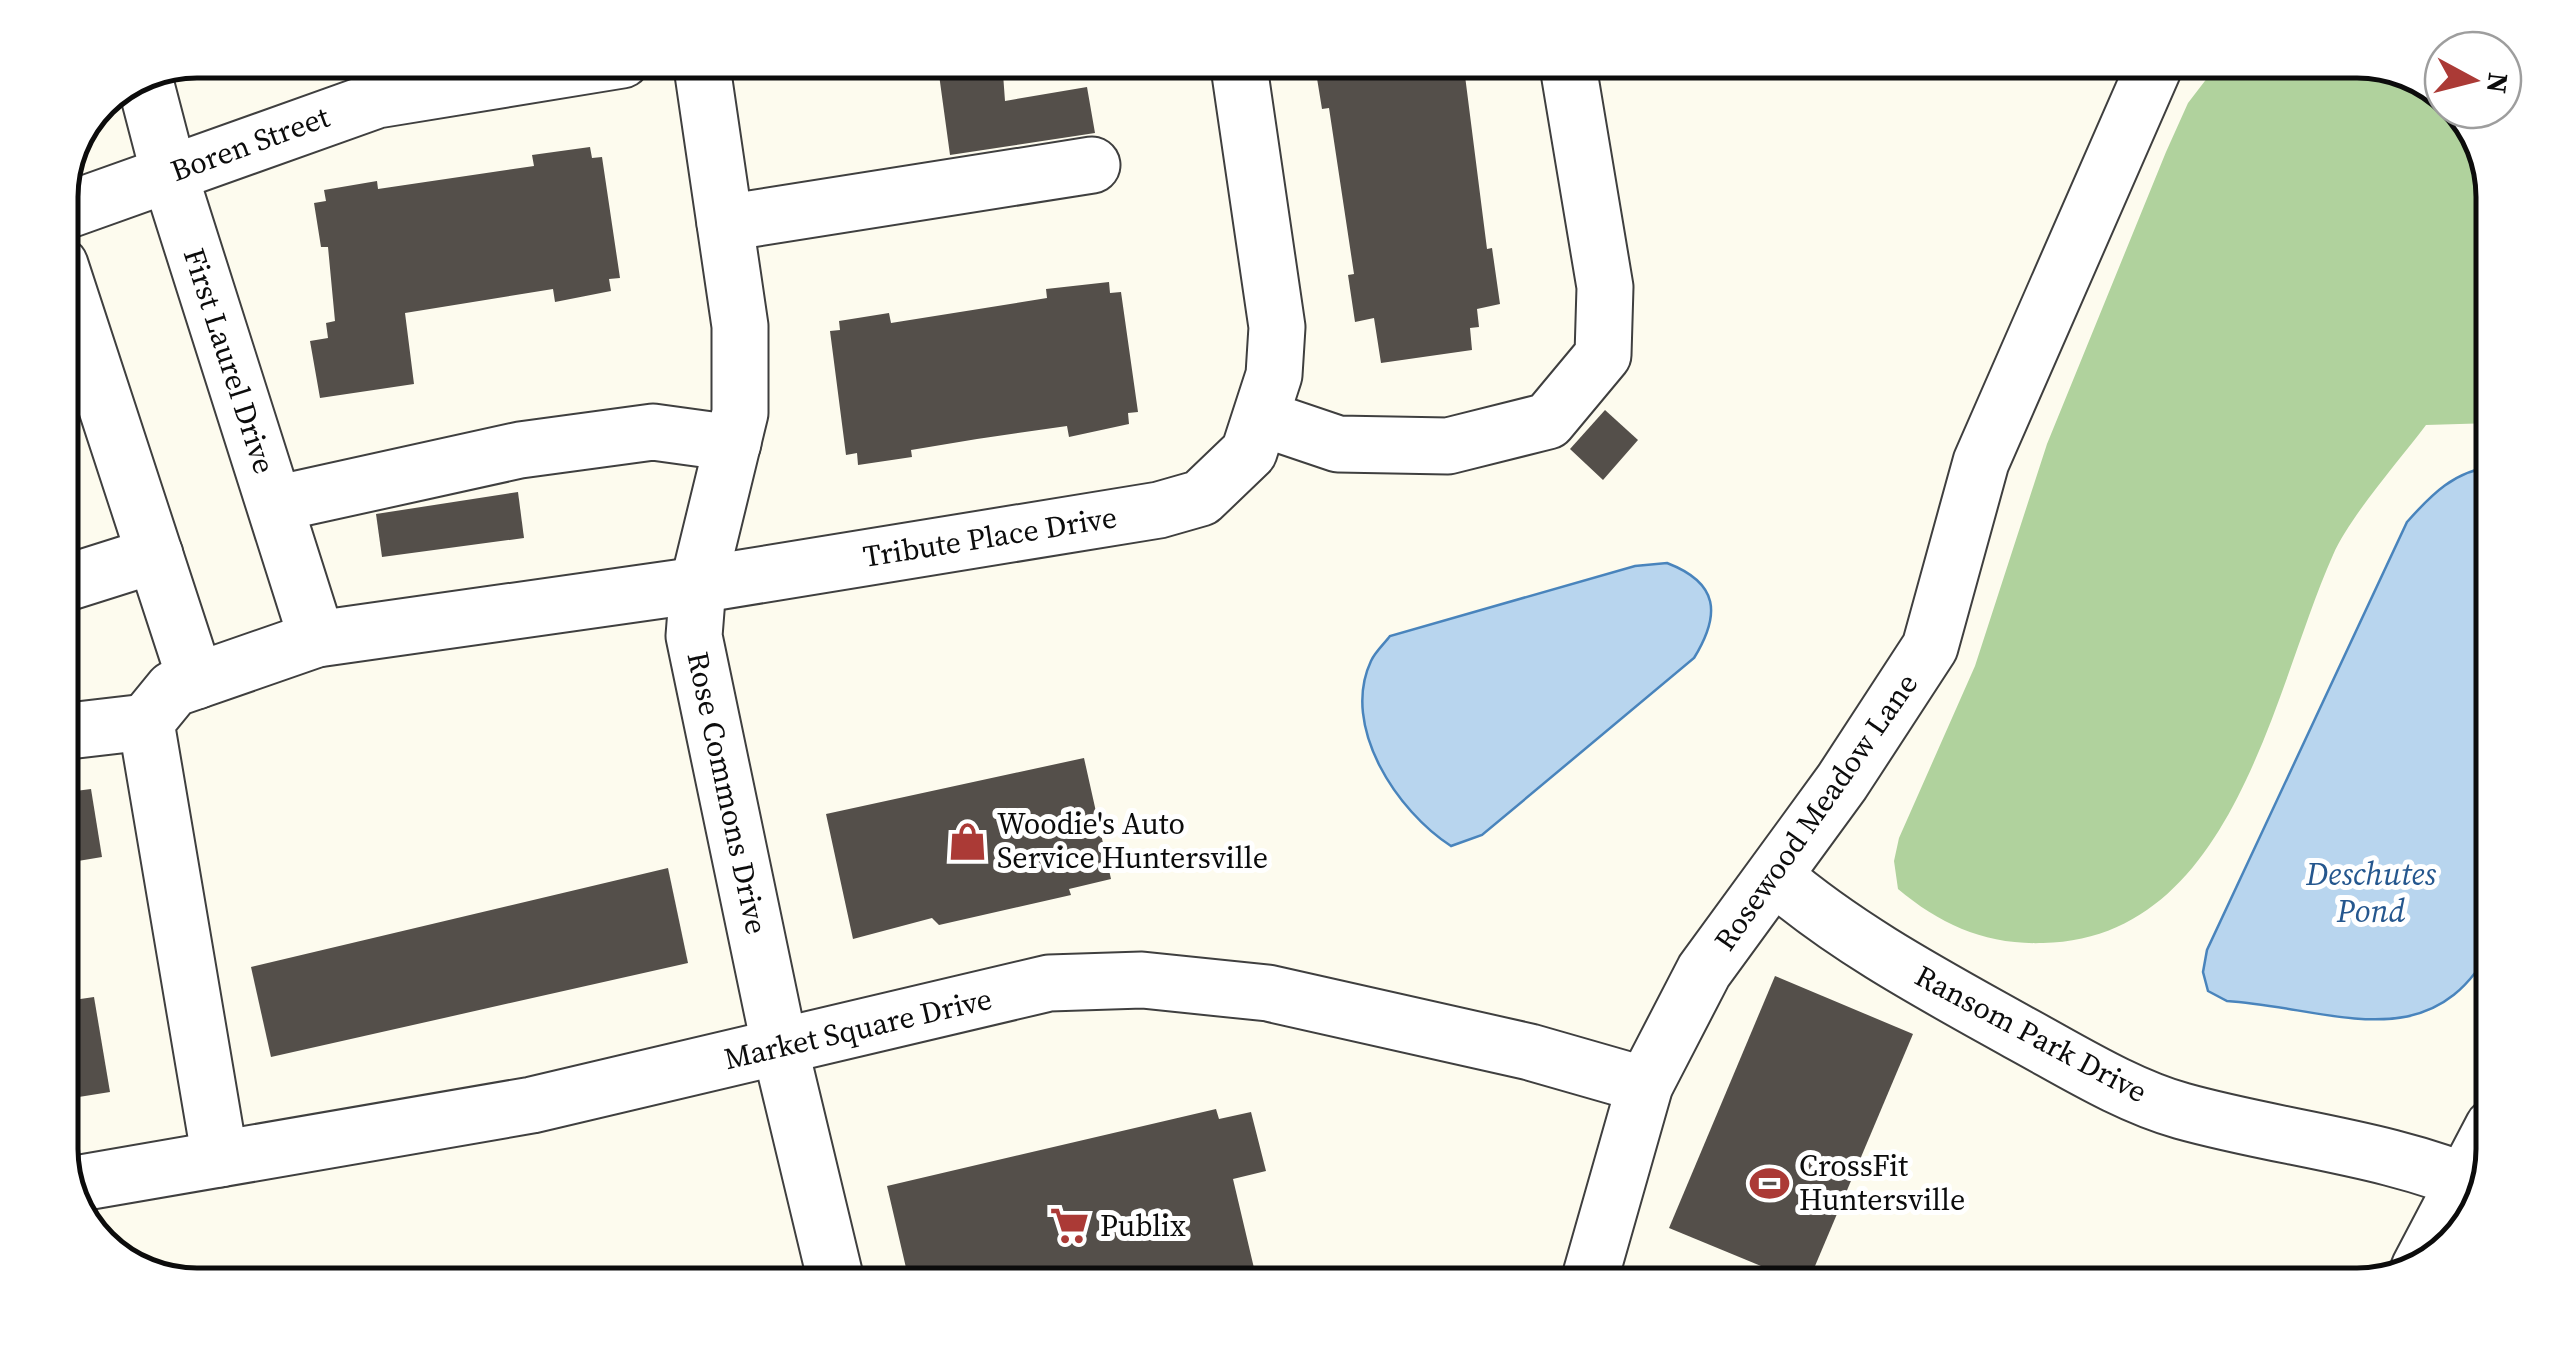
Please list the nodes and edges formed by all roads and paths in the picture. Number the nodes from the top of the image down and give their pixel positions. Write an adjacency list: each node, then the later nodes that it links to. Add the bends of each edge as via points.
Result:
1 (518, 77): 8 (street, Boren Street, via 377,100)
2 (703, 77): 10 (street, Rose Commons Drive)
3 (1240, 77): 12 (street, Tribute Place Drive, via 1276,328 1274,376)
4 (1571, 77): 12 (street, via 1605,287 1603,355 1548,421 1448,446 1338,444)
5 (2150, 77): 22 (street, Rosewood Meadow Lane, via 1981,462 1930,646)
6 (146, 89): 8 (street, First Laurel Drive)
7 (1092, 164): 10 (street)
8 (168, 173): 9 (street, Boren Street); 14 (street, First Laurel Drive)
9 (78, 206)
10 (724, 222): 13 (street, Rose Commons Drive, via 740,326)
11 (78, 355): 15 (street)
12 (1261, 418): 17 (street, Tribute Place Drive, via 1249,452 1201,498)
13 (734, 443): 14 (street, via 654,432 520,450); 17 (street, Rose Commons Drive)
14 (275, 504): 18 (street, First Laurel Drive)
15 (155, 554): 16 (street); 19 (street)
16 (78, 579)
17 (698, 585): 18 (street, Tribute Place Drive); 23 (street, Rose Commons Drive, via 694,636)
18 (317, 640): 19 (street, Tribute Place Drive)
19 (196, 680): 20 (street, Tribute Place Drive, via 173,689)
20 (146, 722): 21 (street); 25 (street)
21 (78, 730)
22 (1775, 877): 24 (street, Rosewood Meadow Lane, via 1704,971); 26 (street, Ransom Park Drive, via 1882,955 2089,1071 2179,1110 2439,1169)
23 (780, 1048): 24 (street, Market Square Drive, via 1049,983 1142,980 1268,993); 25 (street, Market Square Drive, via 532,1106); 30 (street, Rose Commons Drive)
24 (1645, 1085): 31 (street, Rosewood Meadow Lane)
25 (220, 1158): 27 (street, Market Square Drive)
26 (2470, 1182)
27 (83, 1183)
28 (2463, 1200): 29 (street)
29 (2446, 1227)
30 (833, 1268)
31 (1593, 1268)

